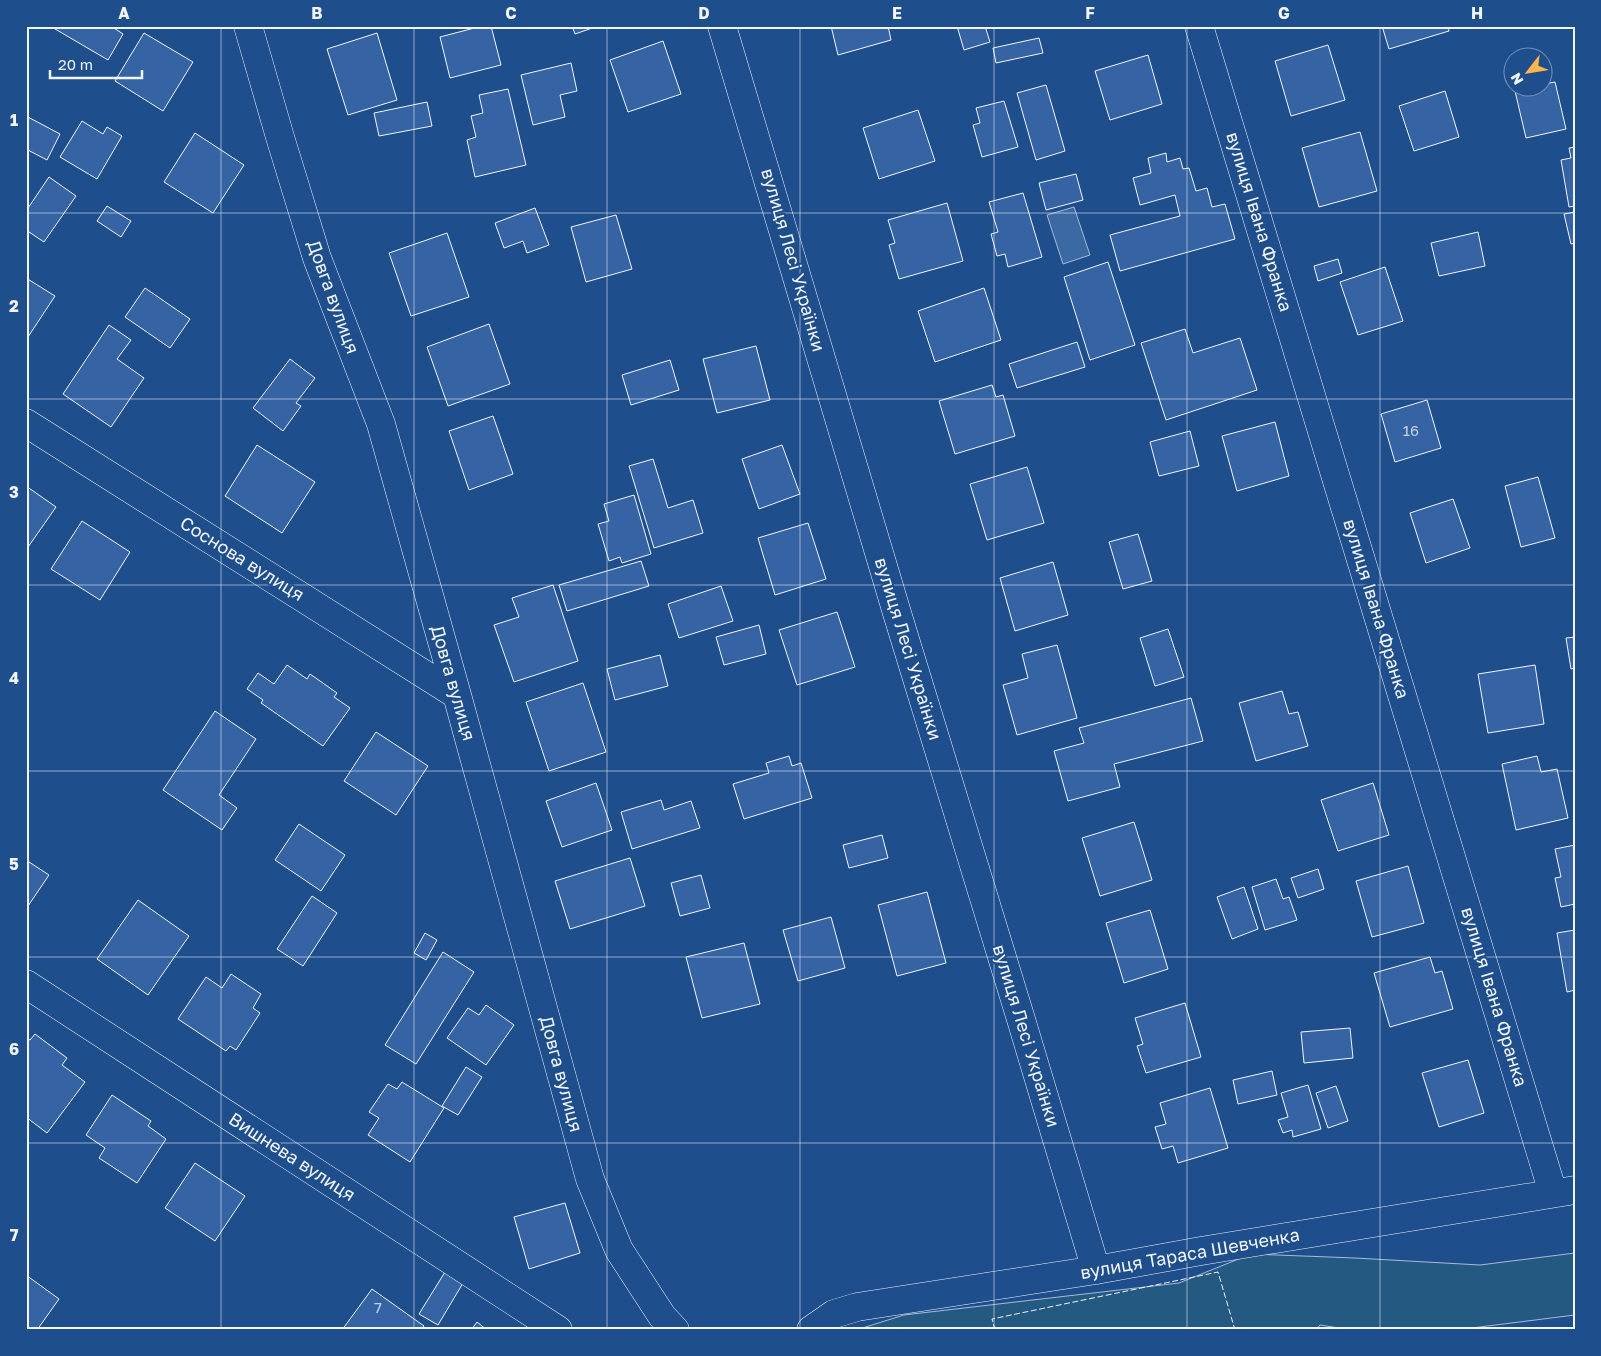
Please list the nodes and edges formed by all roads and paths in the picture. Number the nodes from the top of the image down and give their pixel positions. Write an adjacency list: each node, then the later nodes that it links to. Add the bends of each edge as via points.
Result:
1 (248, 26): 5 (street, Довга вулиця, via 317,258 380,424)
2 (722, 26): 8 (street, вулиця Лесі Українки)
3 (1199, 26): 7 (street, вулиця Івана Франка)
4 (26, 423): 5 (street, Соснова вулиця)
5 (457, 695): 10 (street, Довга вулиця, via 590,1179 618,1250)
6 (26, 984): 9 (street, Вишнева вулиця)
7 (1564, 1191): 8 (street, вулиця Тараса Шевченка)
8 (1096, 1270): 11 (street, вулиця Тараса Шевченка, via 857,1307 834,1314)
9 (558, 1330)
10 (675, 1330)
11 (811, 1330)

